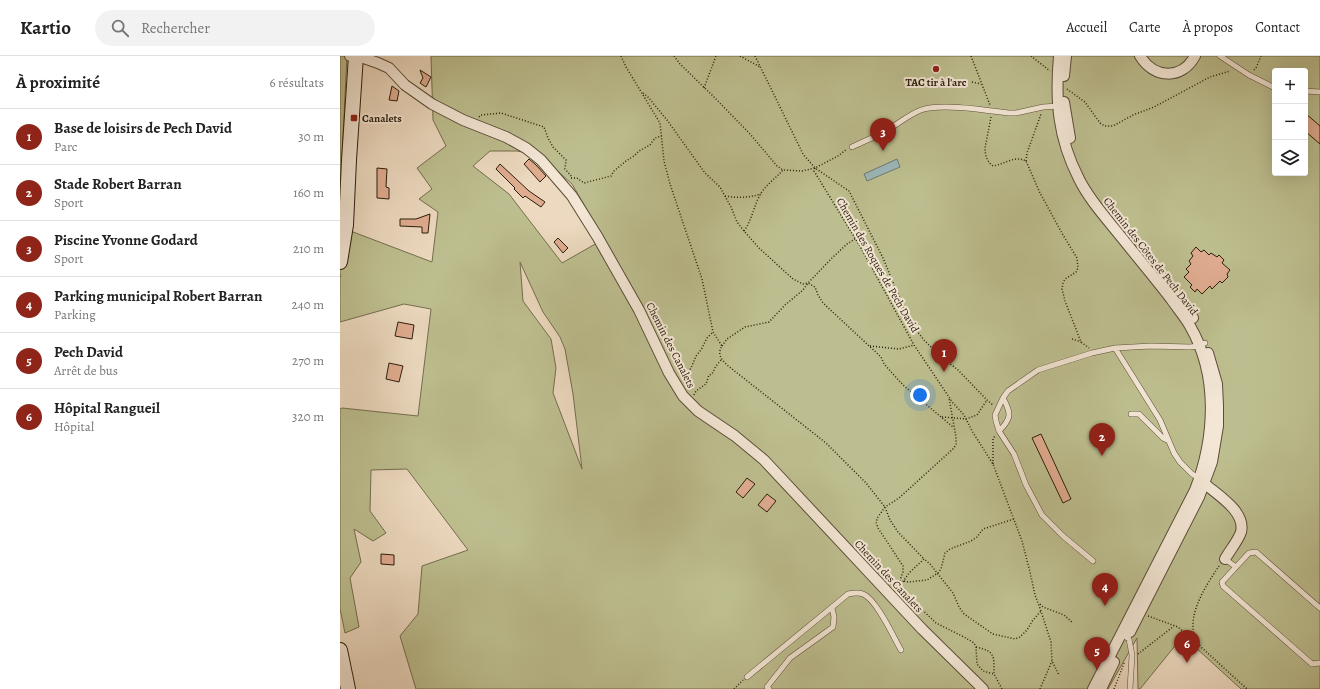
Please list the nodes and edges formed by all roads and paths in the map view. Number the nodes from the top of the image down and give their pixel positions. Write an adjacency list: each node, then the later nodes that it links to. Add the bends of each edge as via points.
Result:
1 (349, 56): 2 (street, Chemin des Canalets); 33 (main road)
2 (356, 56): 30 (street, Chemin des Canalets, via 389,68 414,93); 33 (main road)
3 (622, 56): 24 (path)
4 (674, 56): 22 (path)
5 (716, 56): 22 (path)
6 (740, 56): 16 (path)
7 (755, 56): 16 (path)
8 (971, 56): 20 (path)
9 (1031, 56): 18 (path, via 1050,72)
10 (1059, 56): 18 (street, Chemin des Côtes de Pech David)
11 (1066, 56): 27 (street, Chemin des Côtes de Pech David)
12 (1140, 56): 13 (street, via 1152,70 1174,74 1184,69)
13 (1195, 56)
14 (1220, 56): 17 (lane)
15 (1261, 56): 17 (path, via 1254,70)
16 (761, 68): 35 (path, via 803,154)
17 (1240, 69): 21 (lane); 25 (path, via 1210,77 1113,126 1100,123 1085,102)
18 (1057, 74): 27 (street, Chemin des Côtes de Pech David)
19 (972, 82): 20 (path)
20 (982, 84): 29 (path)
21 (1272, 87)
22 (704, 88): 36 (path)
23 (1308, 91): 26 (lane)
24 (641, 92): 31 (path, via 660,123); 40 (path, via 667,120)
25 (1071, 92)
26 (1320, 92)
27 (1061, 106): 28 (lane); 48 (street, Chemin des Côtes de Pech David, via 1074,152 1093,190 1186,307 1195,322)
28 (1043, 107): 29 (lane, via 1016,113); 34 (path)
29 (991, 111): 32 (lane, via 945,107 921,110 887,130); 34 (path, via 985,148 989,163 993,166 1018,158)
30 (472, 124): 37 (path, via 481,115 501,113 544,127 553,147 566,160 565,169); 38 (street, Chemin des Canalets, via 526,148 541,160)
31 (662, 136): 37 (path, via 655,138 650,145 626,161 611,176 584,183); 45 (path, via 665,167 702,279)
32 (852, 146): 35 (path)
33 (349, 160): 43 (main road, via 346,226)
34 (1026, 161): 47 (path, via 1040,192 1077,258 1078,268 1065,279 1062,289)
35 (815, 168): 36 (path, via 802,171); 42 (path, Chemin des Roques de Pech David, via 814,171); 58 (path, via 849,191 883,258 909,321 924,340)
36 (783, 170): 39 (path)
37 (572, 178): 38 (path)
38 (562, 185): 55 (street, Chemin des Canalets, via 572,196 617,270)
39 (761, 194): 40 (path, via 740,198); 41 (path)
40 (725, 196): 41 (path)
41 (744, 231): 44 (path, via 793,279 803,284)
42 (855, 239): 44 (path); 49 (path, Chemin des Roques de Pech David)
43 (340, 262)
44 (808, 283): 50 (path, via 769,322 745,327); 51 (path, via 815,287 823,303)
45 (713, 332): 50 (path); 55 (path, via 696,356 685,379)
46 (1072, 339): 47 (path)
47 (1081, 342): 53 (path)
48 (1202, 344): 52 (lane); 69 (street, Chemin des Côtes de Pech David, via 1217,384 1218,426 1212,462)
49 (914, 345): 51 (path, via 899,349); 56 (path, Chemin des Roques de Pech David)
50 (722, 346): 54 (path)
51 (870, 346): 62 (path, via 903,385)
52 (1115, 348): 53 (lane); 67 (lane, via 1160,420)
53 (1092, 353): 57 (lane, via 1038,370 1008,391)
54 (722, 360): 59 (path, via 712,374 709,374 706,384 696,391); 70 (path, via 826,444 866,483)
55 (677, 387): 59 (street, Chemin des Canalets)
56 (948, 396): 63 (path); 64 (path, Chemin des Roques de Pech David)
57 (1003, 398): 60 (lane); 66 (lane, via 1009,415 1008,422)
58 (987, 400): 60 (path); 64 (path, via 977,415)
59 (688, 403): 80 (street, Chemin des Canalets, via 764,460)
60 (998, 408): 66 (lane, via 995,415)
61 (1131, 414): 67 (lane, via 1139,414 1163,438)
62 (940, 417): 63 (path); 65 (path)
63 (952, 419): 64 (path); 65 (path)
64 (966, 419): 68 (path, Chemin des Roques de Pech David)
65 (953, 427): 70 (path, via 956,440 954,448 899,498)
66 (999, 431): 68 (path, via 993,439); 74 (lane, via 1014,454 1026,485 1042,515)
67 (1169, 440): 69 (lane, via 1180,462)
68 (994, 464): 71 (path, Chemin des Roques de Pech David)
69 (1202, 481): 73 (street, via 1240,517 1241,533); 89 (street, Chemin des Côtes de Pech David, via 1196,504)
70 (885, 507): 72 (path, via 898,532); 77 (path, via 876,522 902,566)
71 (1014, 519): 76 (path, via 983,529 971,541 950,549 945,553); 81 (path, Chemin des Roques de Pech David)
72 (924, 559): 76 (path); 78 (path)
73 (1225, 559): 75 (lane); 88 (path, via 1200,597 1193,622)
74 (1093, 561)
75 (1236, 567): 83 (lane, via 1249,553 1256,552); 95 (lane, via 1222,582 1223,586 1312,664)
76 (938, 574): 78 (path, via 927,580); 84 (path, via 953,593 964,614 992,634 1015,640 1020,638)
77 (900, 580): 78 (path); 79 (path)
78 (903, 581): 79 (path)
79 (900, 586): 80 (path); 90 (path, via 936,623 966,638)
80 (890, 595): 102 (street, Chemin des Canalets)
81 (1038, 603): 84 (path, Chemin des Roques de Pech David); 86 (path, via 1064,615)
82 (832, 608): 92 (lane, via 848,594 864,594 876,606); 98 (lane); 101 (lane, via 833,627 790,658)
83 (1320, 608)
84 (1042, 611): 94 (path, Chemin des Roques de Pech David, via 1051,642)
85 (1142, 614): 87 (path)
86 (1073, 623)
87 (1174, 626): 88 (path, via 1188,636); 93 (path)
88 (1193, 635): 108 (path, via 1201,647)
89 (1124, 636): 105 (street, Chemin des Côtes de Pech David); 106 (street, Chemin des Côtes de Pech David); 107 (lane, via 1129,639 1132,655)
90 (976, 647): 96 (path, via 979,668); 96 (path, via 993,655)
91 (340, 650): 99 (main road)
92 (901, 650)
93 (1136, 655)
94 (1052, 661): 97 (path, Chemin des Roques de Pech David); 104 (path)
95 (1320, 663)
96 (994, 674): 103 (path)
97 (1059, 675)
98 (746, 677): 100 (path)
99 (348, 689)
100 (734, 689)
101 (768, 689)
102 (983, 689)
103 (1002, 689)
104 (1040, 689)
105 (1093, 689)
106 (1101, 689)
107 (1130, 689)
108 (1247, 689)

